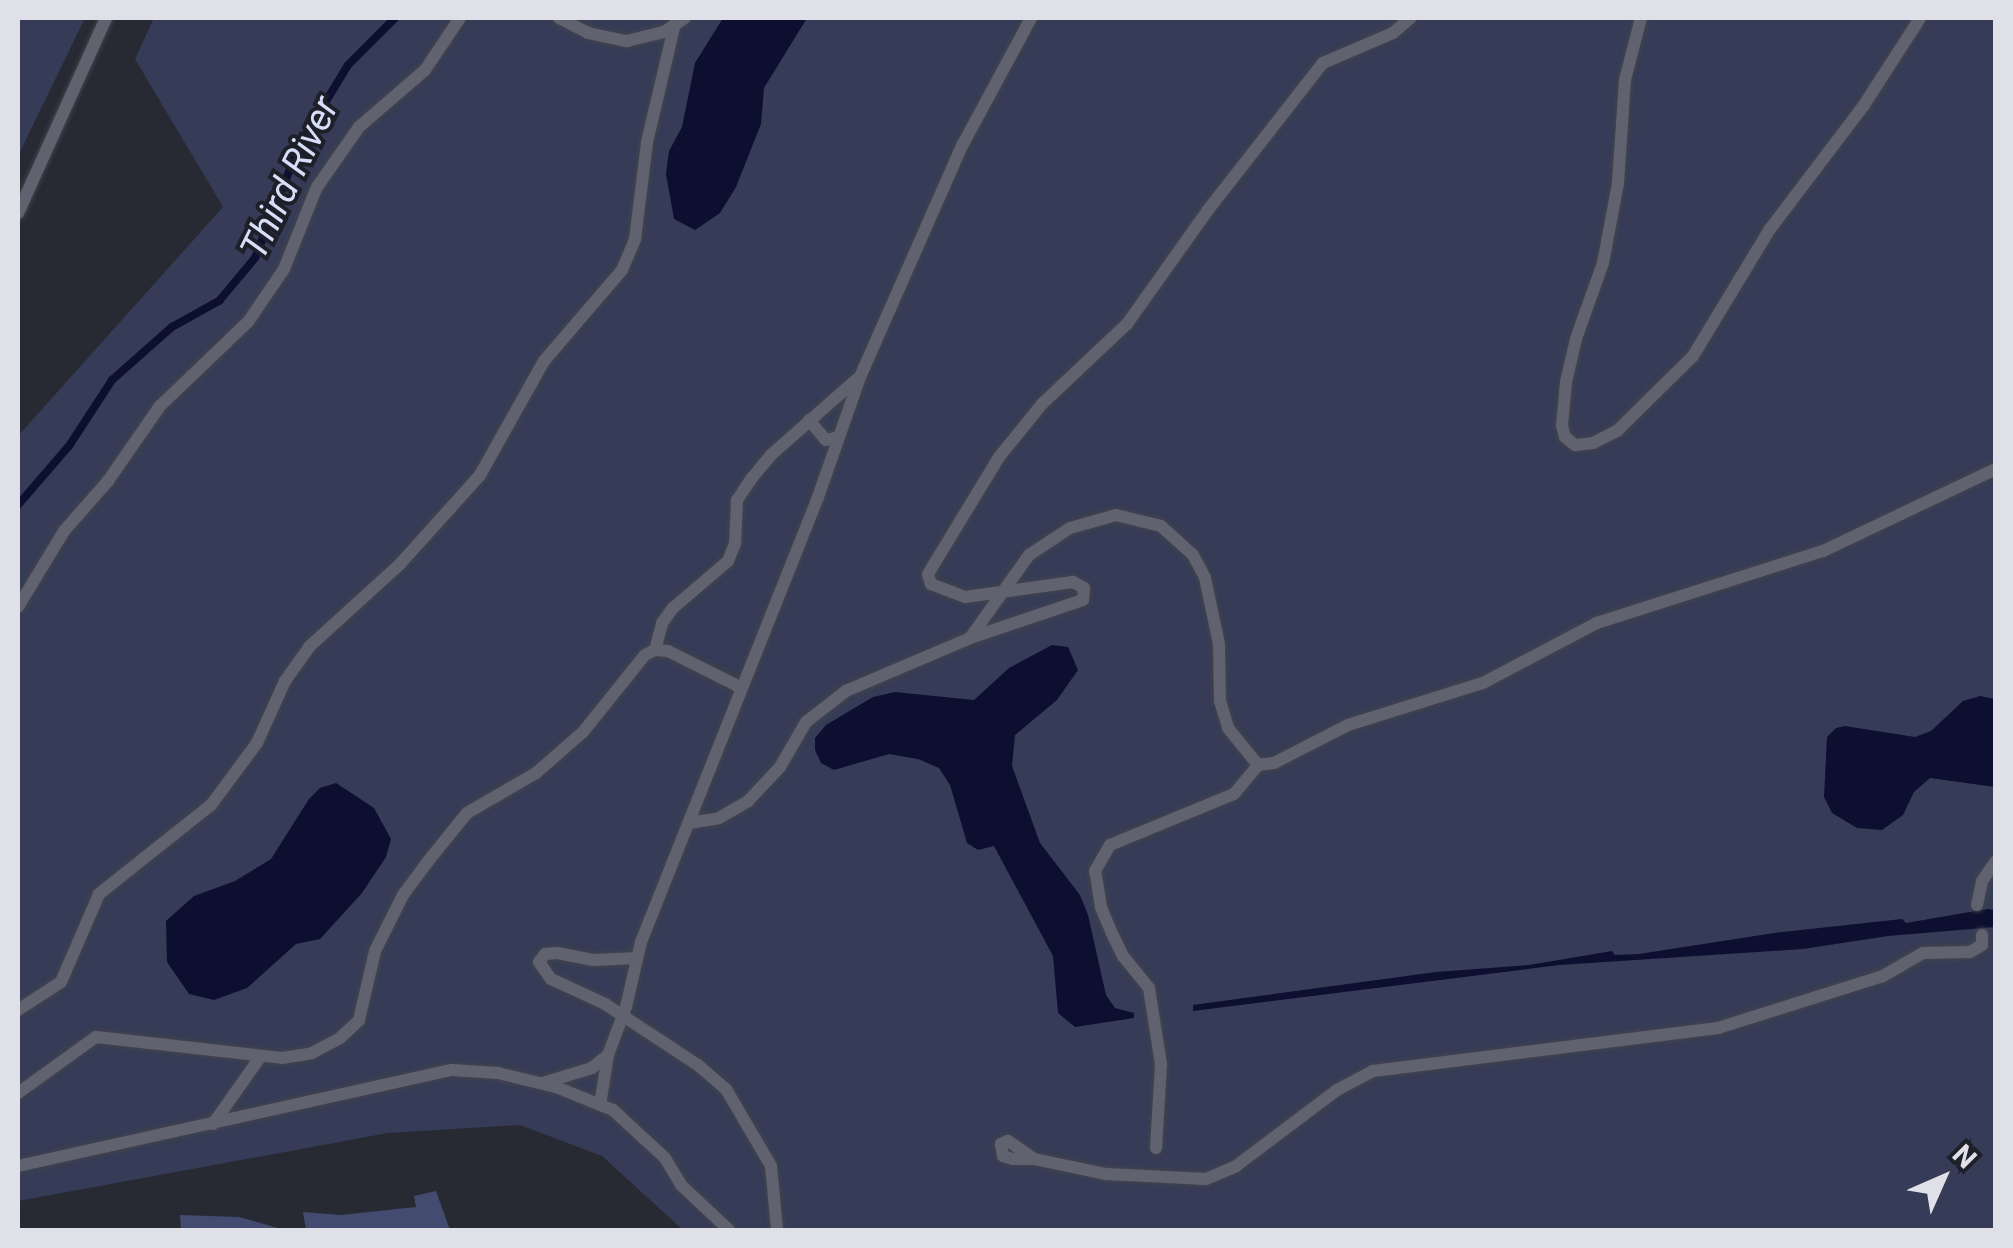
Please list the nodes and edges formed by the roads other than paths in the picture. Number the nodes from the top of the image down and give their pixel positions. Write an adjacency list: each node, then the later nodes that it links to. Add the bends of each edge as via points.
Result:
1 (106, 18): 9 (lane)
2 (460, 18): 15 (lane, via 425,70 359,127 317,186 284,268 248,322 160,406 64,531)
3 (558, 18): 8 (lane, via 627,41)
4 (1031, 18): 10 (lane, via 963,144)
5 (1410, 18): 14 (lane, via 1394,33 1323,63 1127,324 1042,404 999,457 928,574 930,584 953,594)
6 (1641, 18): 7 (lane, via 1626,80 1604,263 1566,382 1562,426 1575,445 1618,430 1693,356 1770,229)
7 (1920, 18)
8 (680, 21): 25 (lane, via 641,170 635,238 622,270 544,361 480,475 400,564 310,646 285,681 257,743 220,794 193,824 99,894 61,982)
9 (18, 213)
10 (860, 377): 11 (lane); 12 (lane)
11 (809, 420): 12 (lane, via 826,440); 17 (lane, via 751,479 738,500 728,561 673,608)
12 (839, 437): 18 (lane)
13 (1996, 470): 19 (lane, via 1823,552 1597,623 1482,683 1348,724 1274,763)
14 (998, 594): 16 (lane); 16 (lane, via 1073,582 1086,594 1076,604); 19 (lane, via 1029,555 1070,528 1116,515 1161,526 1193,554 1206,578 1220,644 1220,700 1228,728)
15 (18, 607)
16 (970, 638): 20 (lane, via 834,699 806,722 780,767 748,801 719,818)
17 (655, 650): 18 (lane); 28 (lane, via 552,760 467,813 446,838 387,925 359,1020 312,1053)
18 (740, 688): 20 (lane)
19 (1258, 764): 33 (lane, via 1234,794 1110,845 1095,871 1111,931 1149,988 1161,1064)
20 (689, 824): 24 (lane)
21 (1996, 862): 22 (lane)
22 (1977, 905)
23 (1982, 936): 34 (lane, via 1982,946 1970,952 1923,953 1884,976 1718,1028 1373,1071 1336,1090 1236,1166 1206,1179 1106,1174)
24 (637, 958): 26 (lane); 26 (lane, via 593,960 558,952 538,962 550,979)
25 (18, 1010)
26 (622, 1016): 27 (lane); 37 (lane, via 726,1089 771,1166)
27 (608, 1055): 29 (lane, via 592,1068); 31 (lane)
28 (261, 1056): 30 (lane, via 96,1036); 32 (lane)
29 (541, 1084): 31 (lane); 32 (lane, via 452,1070)
30 (18, 1093)
31 (600, 1105): 36 (lane, via 665,1158 681,1185)
32 (213, 1124): 35 (lane)
33 (1156, 1148)
34 (1034, 1158)
35 (18, 1166)
36 (729, 1230)
37 (777, 1230)

